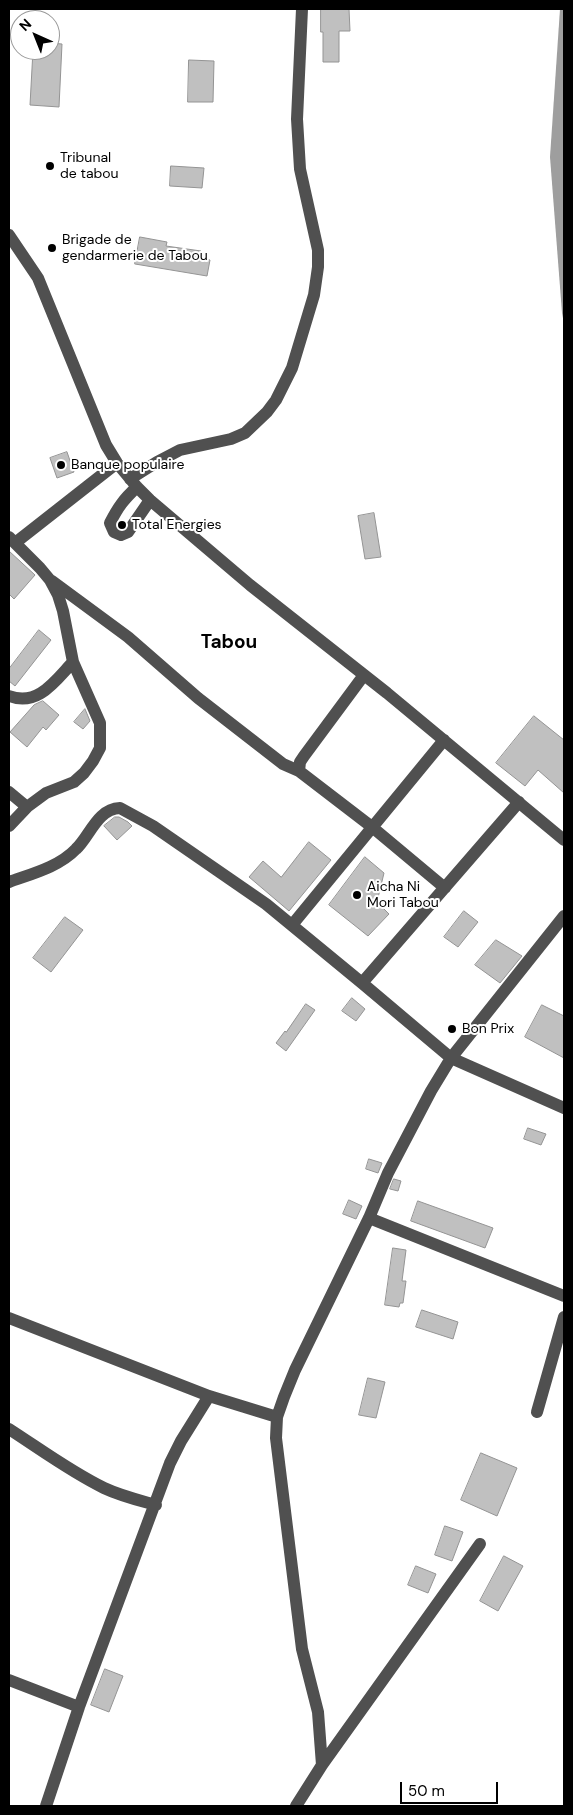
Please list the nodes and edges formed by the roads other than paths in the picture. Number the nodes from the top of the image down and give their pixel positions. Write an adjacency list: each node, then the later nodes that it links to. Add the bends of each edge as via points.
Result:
1 (302, 9): 4 (street, via 298,139 302,178 318,250 318,267 314,295 292,368 276,400 245,433 180,450 156,462)
2 (9, 235): 3 (street, via 38,278 96,422)
3 (117, 463): 4 (street); 6 (street)
4 (133, 483): 5 (street); 5 (street, via 110,523 114,532 121,535 128,532)
5 (150, 500): 9 (street)
6 (12, 540): 7 (street)
7 (50, 580): 8 (street, via 63,610); 12 (street, via 128,637 198,698 275,758)
8 (73, 662): 10 (street, via 41,694 26,700); 15 (street, via 98,714 100,748 84,774 74,782 46,793)
9 (364, 675): 11 (street); 12 (street, via 304,756)
10 (9, 696)
11 (444, 740): 14 (street); 17 (street)
12 (300, 771): 17 (street)
13 (9, 792): 15 (street)
14 (519, 802): 18 (street); 20 (street)
15 (27, 807): 16 (street)
16 (9, 826)
17 (372, 827): 20 (street); 22 (street)
18 (564, 840)
19 (9, 882): 22 (street, via 65,858 96,822 114,808 120,808 153,826 236,882)
20 (445, 888): 23 (street)
21 (564, 916): 24 (street)
22 (292, 925): 23 (street)
23 (362, 983): 24 (street)
24 (451, 1058): 25 (street); 26 (street, via 407,1134)
25 (564, 1108)
26 (369, 1218): 27 (street); 32 (street, via 295,1370)
27 (564, 1296)
28 (564, 1317): 31 (street)
29 (9, 1318): 30 (street)
30 (209, 1396): 32 (street); 34 (street, via 170,1463)
31 (537, 1412)
32 (277, 1417): 38 (street, via 276,1438 302,1649 318,1712)
33 (9, 1429): 34 (street, via 104,1488)
34 (156, 1504): 37 (street)
35 (480, 1544): 38 (street)
36 (9, 1680): 37 (street)
37 (79, 1707): 39 (street)
38 (322, 1765): 40 (street)
39 (46, 1806)
40 (296, 1806)

